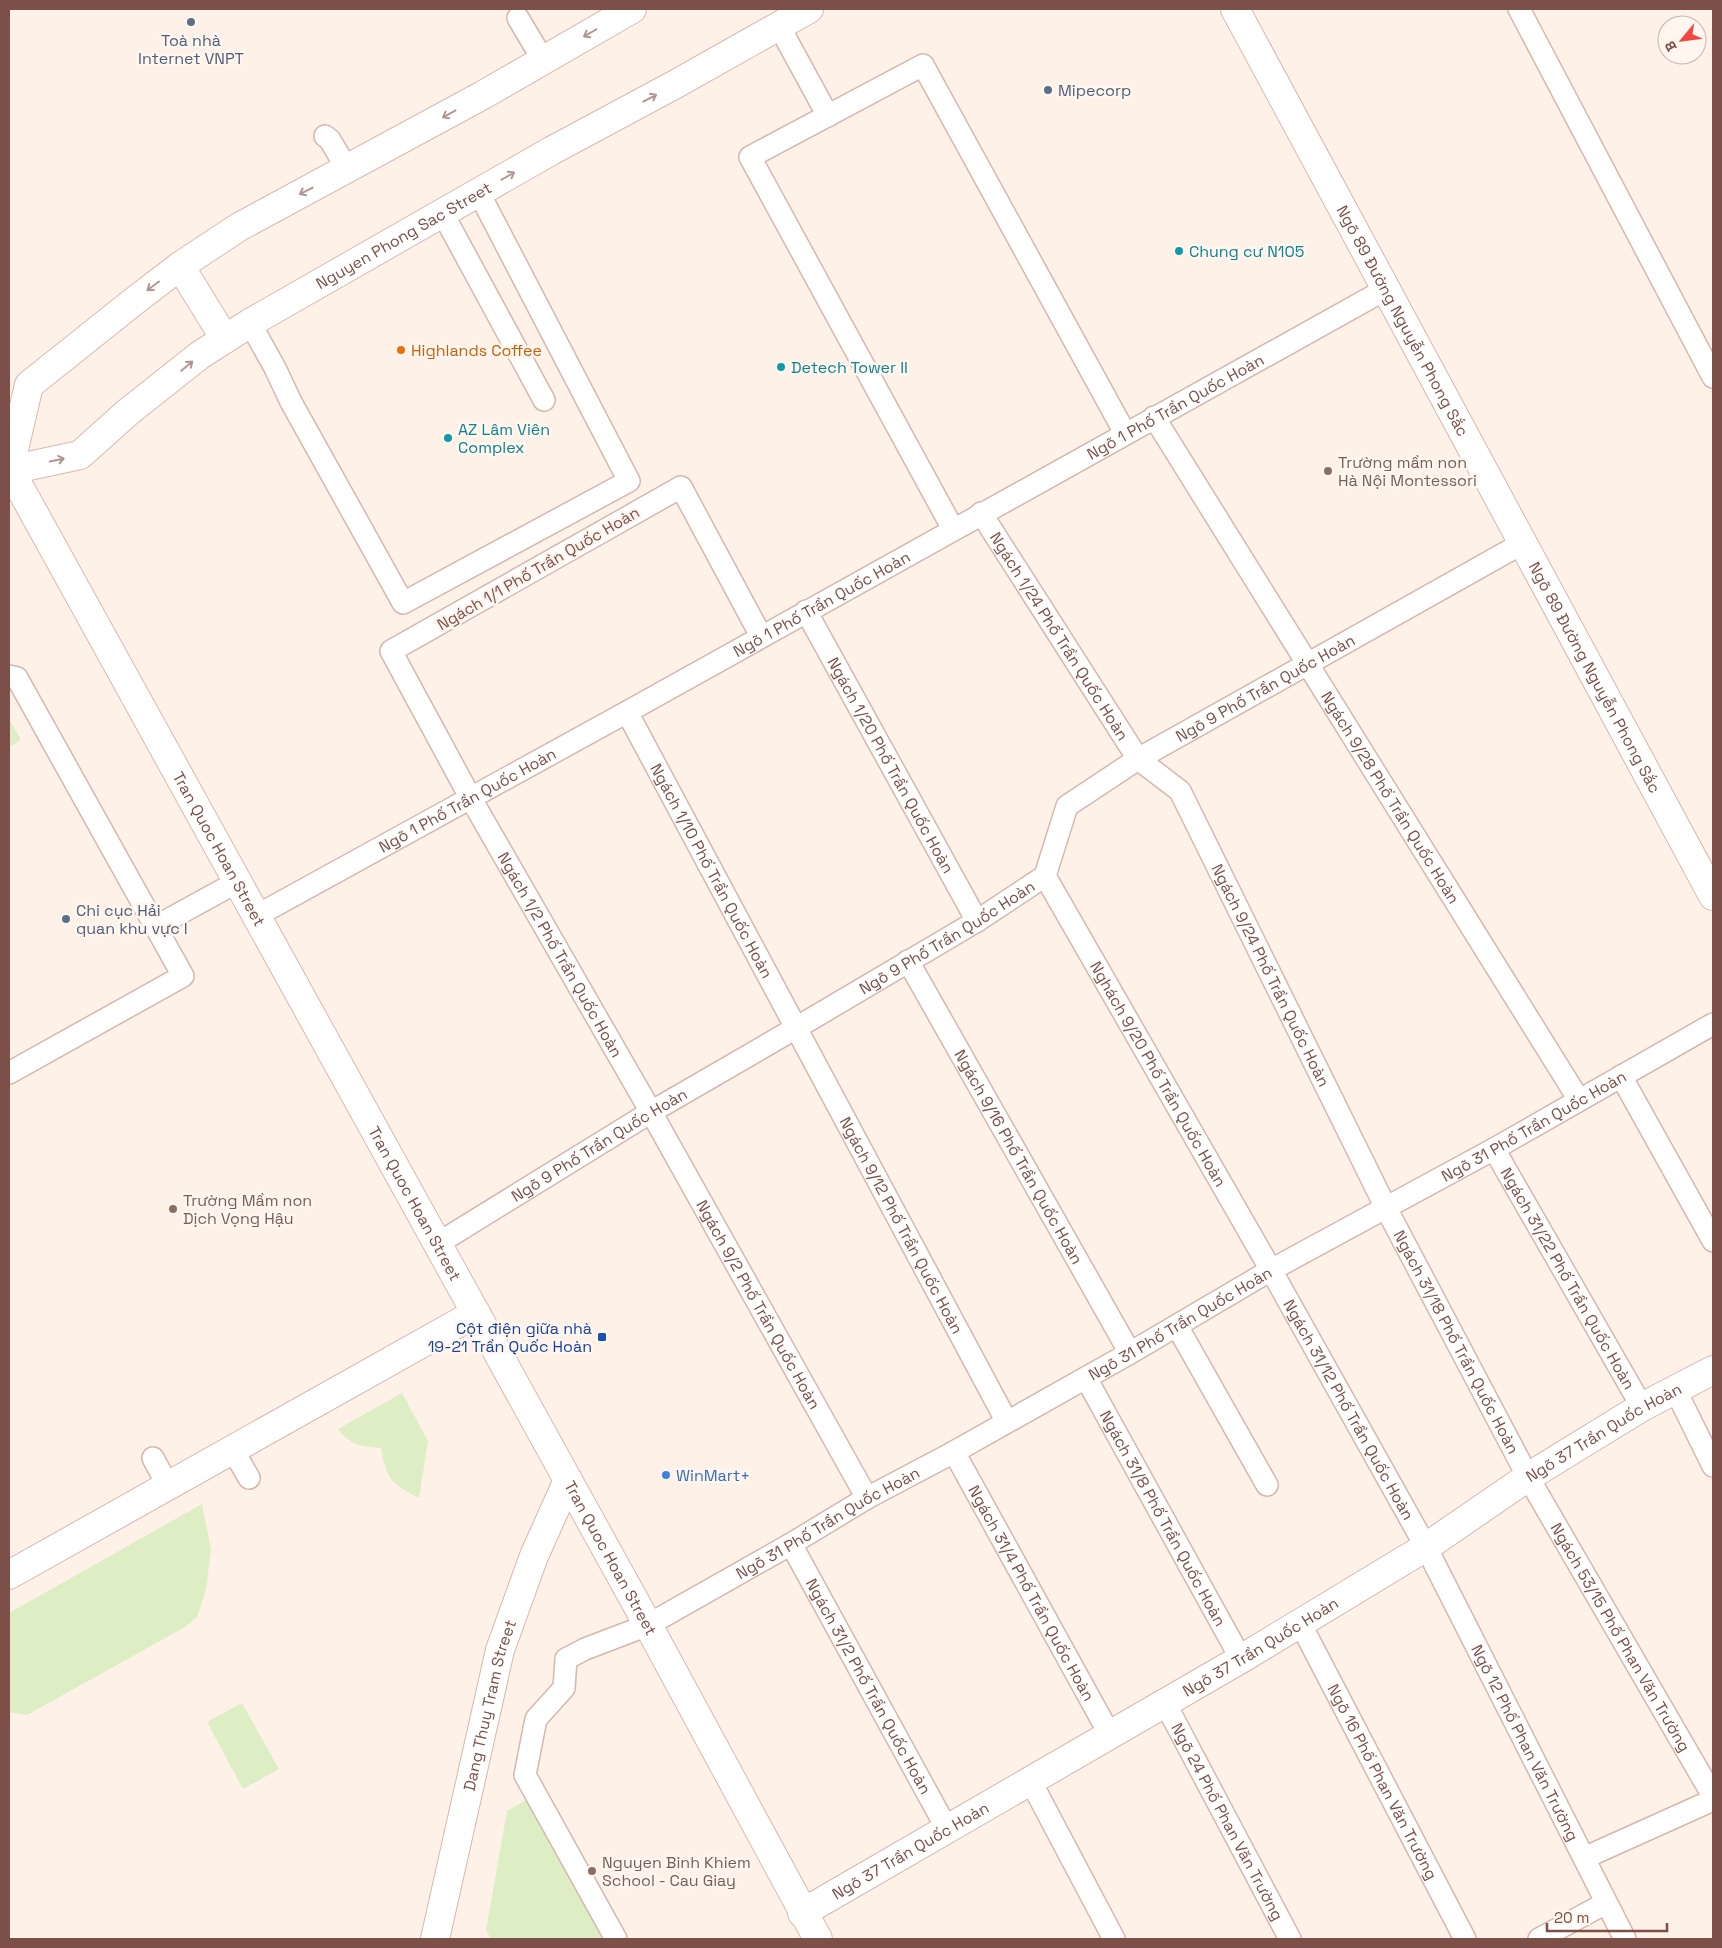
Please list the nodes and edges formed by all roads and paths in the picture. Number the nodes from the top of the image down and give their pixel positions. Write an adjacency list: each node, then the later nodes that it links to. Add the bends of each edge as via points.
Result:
1 (1235, 9): 13 (street, Ngõ 89 Đường Nguyễn Phong Sắc)
2 (1519, 9): 16 (lane)
3 (624, 11): 6 (street, one-way to 6)
4 (794, 15): 7 (lane); 10 (street, Nguyen Phong Sac Street, one-way to 4)
5 (518, 18): 6 (lane)
6 (544, 60): 9 (street, one-way to 9)
7 (828, 116): 19 (lane, via 923,65); 22 (lane, via 750,157)
8 (324, 136): 9 (lane, via 330,140)
9 (347, 170): 12 (street, one-way to 12, via 239,227)
10 (478, 193): 11 (street, Nguyen Phong Sac Street); 14 (lane, via 629,481 403,603)
11 (443, 214): 14 (street, Nguyen Phong Sac Street); 17 (lane)
12 (180, 266): 15 (street); 20 (street, one-way to 20, via 29,386)
13 (1386, 289): 18 (lane, Ngõ 1 Phố Trần Quốc Hoàn); 23 (street, Ngõ 89 Đường Nguyễn Phong Sắc)
14 (250, 323): 15 (street, Nguyen Phong Sac Street)
15 (225, 339): 20 (street, Nguyen Phong Sac Street, one-way to 15, via 80,455 128,412)
16 (1713, 377)
17 (544, 400)
18 (1154, 417): 19 (lane, Ngõ 1 Phố Trần Quốc Hoàn); 26 (lane, Ngách 9/28 Phố Trần Quốc Hoàn)
19 (1125, 433): 21 (lane, Ngõ 1 Phố Trần Quốc Hoàn)
20 (9, 469): 32 (street, Tran Quoc Hoan Street)
21 (981, 513): 22 (lane, Ngõ 1 Phố Trần Quốc Hoàn); 29 (lane, Ngách 1/24 Phố Trần Quốc Hoàn)
22 (953, 530): 24 (lane, Ngõ 1 Phố Trần Quốc Hoàn)
23 (1523, 543): 26 (lane, Ngõ 9 Phố Trần Quốc Hoàn); 33 (street, Ngõ 89 Đường Nguyễn Phong Sắc)
24 (806, 611): 25 (lane, Ngõ 1 Phố Trần Quốc Hoàn); 35 (lane, Ngách 1/20 Phố Trần Quốc Hoàn)
25 (761, 636): 28 (lane, Ngõ 1 Phố Trần Quốc Hoàn); 30 (lane, Ngách 1/1 Phố Trần Quốc Hoàn, via 681,487 391,651)
26 (1307, 665): 29 (lane, Ngõ 9 Phố Trần Quốc Hoàn); 42 (lane, Ngách 9/28 Phố Trần Quốc Hoàn)
27 (12, 681): 36 (lane)
28 (627, 712): 30 (lane, Ngõ 1 Phố Trần Quốc Hoàn); 39 (lane, Ngách 1/10 Phố Trần Quốc Hoàn)
29 (1138, 759): 31 (lane, Ngõ 9 Phố Trần Quốc Hoàn, via 1067,806); 45 (lane, Ngách 9/24 Phố Trần Quốc Hoàn, via 1180,791)
30 (470, 797): 34 (lane, Ngõ 1 Phố Trần Quốc Hoàn); 43 (lane, Ngách 1/2 Phố Trần Quốc Hoàn)
31 (1045, 876): 35 (lane, Ngõ 9 Phố Trần Quốc Hoàn); 48 (lane, Nghách 9/20 Phố Trần Quốc Hoàn)
32 (237, 882): 34 (street, Tran Quoc Hoan Street); 36 (lane)
33 (1713, 896)
34 (256, 916): 47 (street, Tran Quoc Hoan Street)
35 (976, 920): 37 (lane, Ngõ 9 Phố Trần Quốc Hoàn)
36 (156, 927): 40 (lane, via 183,976)
37 (908, 961): 39 (lane, Ngõ 9 Phố Trần Quốc Hoàn); 51 (lane, Ngách 9/16 Phố Trần Quốc Hoàn)
38 (1713, 1024): 41 (lane, Ngõ 31 Phố Trần Quốc Hoàn)
39 (796, 1028): 43 (lane, Ngõ 9 Phố Trần Quốc Hoàn); 56 (lane, Ngách 9/12 Phố Trần Quốc Hoàn)
40 (9, 1073)
41 (1622, 1076): 42 (lane, Ngõ 31 Phố Trần Quốc Hoàn); 46 (lane)
42 (1579, 1100): 44 (lane, Ngõ 31 Phố Trần Quốc Hoàn)
43 (651, 1112): 47 (lane, Ngõ 9 Phố Trần Quốc Hoàn); 66 (lane, Ngách 9/2 Phố Trần Quốc Hoàn)
44 (1494, 1149): 45 (lane, Ngõ 31 Phố Trần Quốc Hoàn); 55 (lane, Ngách 31/22 Phố Trần Quốc Hoàn)
45 (1386, 1208): 48 (lane, Ngõ 31 Phố Trần Quốc Hoàn); 61 (lane, Ngách 31/18 Phố Trần Quốc Hoàn)
46 (1713, 1241)
47 (437, 1244): 49 (street, Tran Quoc Hoan Street)
48 (1272, 1270): 50 (lane, Ngõ 31 Phố Trần Quốc Hoàn); 68 (lane, Ngách 31/12 Phố Trần Quốc Hoàn)
49 (476, 1313): 57 (street); 63 (street, Tran Quoc Hoan Street)
50 (1177, 1326): 51 (lane, Ngõ 31 Phố Trần Quốc Hoàn); 64 (lane)
51 (1130, 1353): 53 (lane, Ngõ 31 Phố Trần Quốc Hoàn)
52 (1713, 1370): 54 (street, Ngõ 37 Trần Quốc Hoàn)
53 (1086, 1378): 56 (lane, Ngõ 31 Phố Trần Quốc Hoàn); 72 (lane, Ngách 31/8 Phố Trần Quốc Hoàn)
54 (1675, 1389): 55 (street, Ngõ 37 Trần Quốc Hoàn); 60 (lane)
55 (1642, 1407): 61 (street, Ngõ 37 Trần Quốc Hoàn)
56 (1008, 1422): 58 (lane, Ngõ 31 Phố Trần Quốc Hoàn)
57 (232, 1450): 62 (lane); 65 (street)
58 (954, 1452): 66 (lane, Ngõ 31 Phố Trần Quốc Hoàn); 74 (lane, Ngách 31/4 Phố Trần Quốc Hoàn)
59 (153, 1458): 65 (lane)
60 (1713, 1466)
61 (1528, 1476): 68 (street, Ngõ 37 Trần Quốc Hoàn); 76 (lane, Ngách 53/15 Phố Phan Văn Trường)
62 (249, 1478)
63 (568, 1480): 71 (street, Tran Quoc Hoan Street); 81 (street, Dang Thuy Tram Street, via 534,1556 500,1650)
64 (1266, 1485)
65 (168, 1486): 69 (street)
66 (868, 1498): 67 (lane, Ngõ 31 Phố Trần Quốc Hoàn)
67 (790, 1544): 71 (lane, Ngõ 31 Phố Trần Quốc Hoàn); 77 (lane, Ngách 31/2 Phố Trần Quốc Hoàn)
68 (1426, 1547): 70 (street, Ngõ 37 Trần Quốc Hoàn); 78 (lane, Ngõ 12 Phố Phan Văn Trường)
69 (9, 1575)
70 (1300, 1623): 72 (street, Ngõ 37 Trần Quốc Hoàn); 86 (lane, Ngõ 16 Phố Phan Văn Trường)
71 (648, 1625): 80 (street, Tran Quoc Hoan Street); 82 (lane, Ngõ 31 Phố Trần Quốc Hoàn, via 566,1659 564,1688 536,1719 525,1775)
72 (1241, 1658): 73 (street, Ngõ 37 Trần Quốc Hoàn)
73 (1165, 1703): 74 (street, Ngõ 37 Trần Quốc Hoàn); 85 (lane, Ngõ 24 Phố Phan Văn Trường)
74 (1110, 1735): 75 (street, Ngõ 37 Trần Quốc Hoàn)
75 (1030, 1780): 77 (street, Ngõ 37 Trần Quốc Hoàn); 84 (lane)
76 (1713, 1798): 78 (lane)
77 (947, 1829): 80 (street, Ngõ 37 Trần Quốc Hoàn)
78 (1584, 1858): 79 (lane, Ngõ 12 Phố Phan Văn Trường)
79 (1606, 1903): 87 (lane); 88 (lane, Ngõ 12 Phố Phan Văn Trường)
80 (802, 1913): 83 (street, Tran Quoc Hoan Street)
81 (435, 1939)
82 (616, 1939)
83 (818, 1939)
84 (1114, 1939)
85 (1290, 1939)
86 (1466, 1939)
87 (1539, 1939)
88 (1625, 1939)

